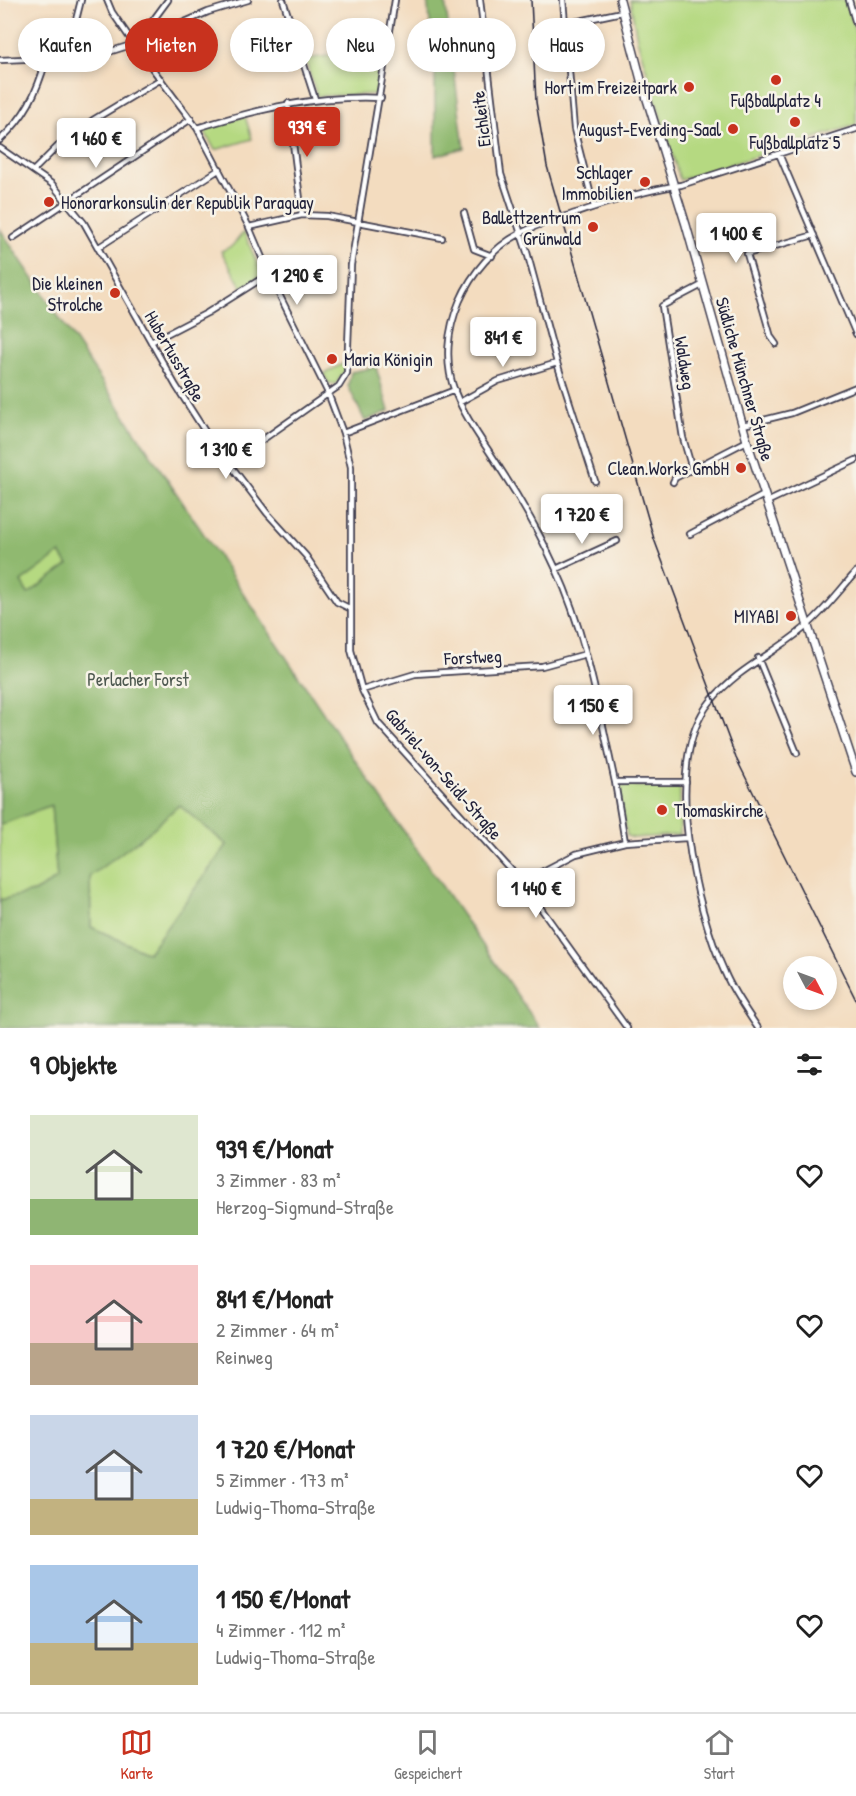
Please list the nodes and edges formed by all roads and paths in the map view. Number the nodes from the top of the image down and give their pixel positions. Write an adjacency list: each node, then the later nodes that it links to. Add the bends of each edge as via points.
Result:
1 (81, 0): 12 (street)
2 (107, 0): 18 (street, Gabriel-von-Seidl-Straße)
3 (168, 0): 13 (street)
4 (248, 0): 14 (street)
5 (283, 0): 26 (street)
6 (395, 0): 25 (street)
7 (480, 0): 43 (street, Eichleite, via 501,174)
8 (563, 0): 15 (street)
9 (620, 0): 11 (main road, Südliche Münchner Straße)
10 (849, 0): 17 (street)
11 (622, 12): 16 (street); 36 (main road, Südliche Münchner Straße)
12 (77, 18)
13 (155, 18)
14 (193, 18)
15 (564, 18)
16 (594, 18)
17 (856, 24)
18 (125, 31)
19 (0, 60): 20 (street)
20 (18, 60)
21 (42, 72): 31 (street, via 22,117)
22 (156, 72): 24 (street, Gabriel-von-Seidl-Straße)
23 (569, 72): 38 (street, via 574,129)
24 (161, 79): 28 (street, Gabriel-von-Seidl-Straße); 35 (street, via 93,120 61,143)
25 (381, 98): 26 (street); 41 (street)
26 (315, 99): 27 (street)
27 (288, 103): 29 (street); 40 (street)
28 (191, 119): 29 (street, Gabriel-von-Seidl-Straße); 37 (street)
29 (197, 128): 34 (street, Gabriel-von-Seidl-Straße)
30 (856, 129): 33 (street)
31 (0, 140)
32 (0, 148): 35 (street, Hubertusstraße)
33 (779, 154): 36 (street); 44 (street)
34 (220, 169): 42 (street, Gabriel-von-Seidl-Straße); 47 (street)
35 (34, 170): 37 (street, Hubertusstraße)
36 (673, 185): 38 (street); 50 (main road, Südliche Münchner Straße)
37 (66, 202): 45 (street); 47 (street, Hubertusstraße)
38 (594, 207): 43 (street)
39 (464, 213): 48 (street, via 474,249)
40 (302, 216): 41 (street); 42 (street)
41 (358, 221): 46 (street); 57 (street, via 348,295 347,373 339,386)
42 (249, 227): 49 (street, Gabriel-von-Seidl-Straße)
43 (521, 232): 48 (street); 54 (street, Eichleite)
44 (814, 235): 51 (street); 53 (street, via 747,254)
45 (13, 238)
46 (442, 238)
47 (99, 247): 52 (street, Hubertusstraße)
48 (492, 256): 56 (street, via 468,285 454,315 448,347)
49 (269, 274): 52 (street); 57 (street, Gabriel-von-Seidl-Straße)
50 (702, 285): 59 (main road, Südliche Münchner Straße); 64 (street, Waldweg, via 662,306 683,438)
51 (856, 334)
52 (151, 342): 63 (street, Hubertusstraße)
53 (776, 344)
54 (558, 363): 58 (street, via 498,381); 65 (street, Eichleite)
55 (856, 387): 59 (street, via 792,413)
56 (454, 390): 58 (street); 60 (street)
57 (328, 393): 60 (street, Gabriel-von-Seidl-Straße); 63 (street)
58 (460, 402): 70 (street, via 533,522)
59 (742, 425): 61 (main road, Südliche Münchner Straße)
60 (343, 432): 72 (street, Gabriel-von-Seidl-Straße, via 352,489)
61 (747, 441): 64 (street); 67 (main road, Südliche Münchner Straße)
62 (856, 460): 67 (street)
63 (228, 464): 72 (street, Hubertusstraße, via 306,556 338,602)
64 (692, 469): 66 (street)
65 (595, 482)
66 (673, 482)
67 (766, 498): 68 (street); 73 (main road, Südliche Münchner Straße)
68 (690, 534)
69 (617, 541): 70 (street)
70 (556, 570): 74 (street)
71 (856, 572): 73 (street)
72 (350, 608): 76 (street, Gabriel-von-Seidl-Straße, via 351,650)
73 (806, 626): 75 (street); 78 (main road, Südliche Münchner Straße)
74 (586, 654): 76 (street, Forstweg, via 542,666 415,674); 79 (street)
75 (758, 658): 77 (street); 80 (street, via 730,681 700,716 692,736)
76 (362, 690): 83 (street, Gabriel-von-Seidl-Straße, via 378,723)
77 (797, 753)
78 (856, 772)
79 (615, 782): 80 (street); 82 (street)
80 (686, 782): 81 (street)
81 (687, 838): 82 (street); 85 (street, via 714,945 725,974)
82 (625, 842): 83 (street, via 576,854)
83 (522, 882): 84 (street, Gabriel-von-Seidl-Straße)
84 (627, 1028)
85 (758, 1028)

